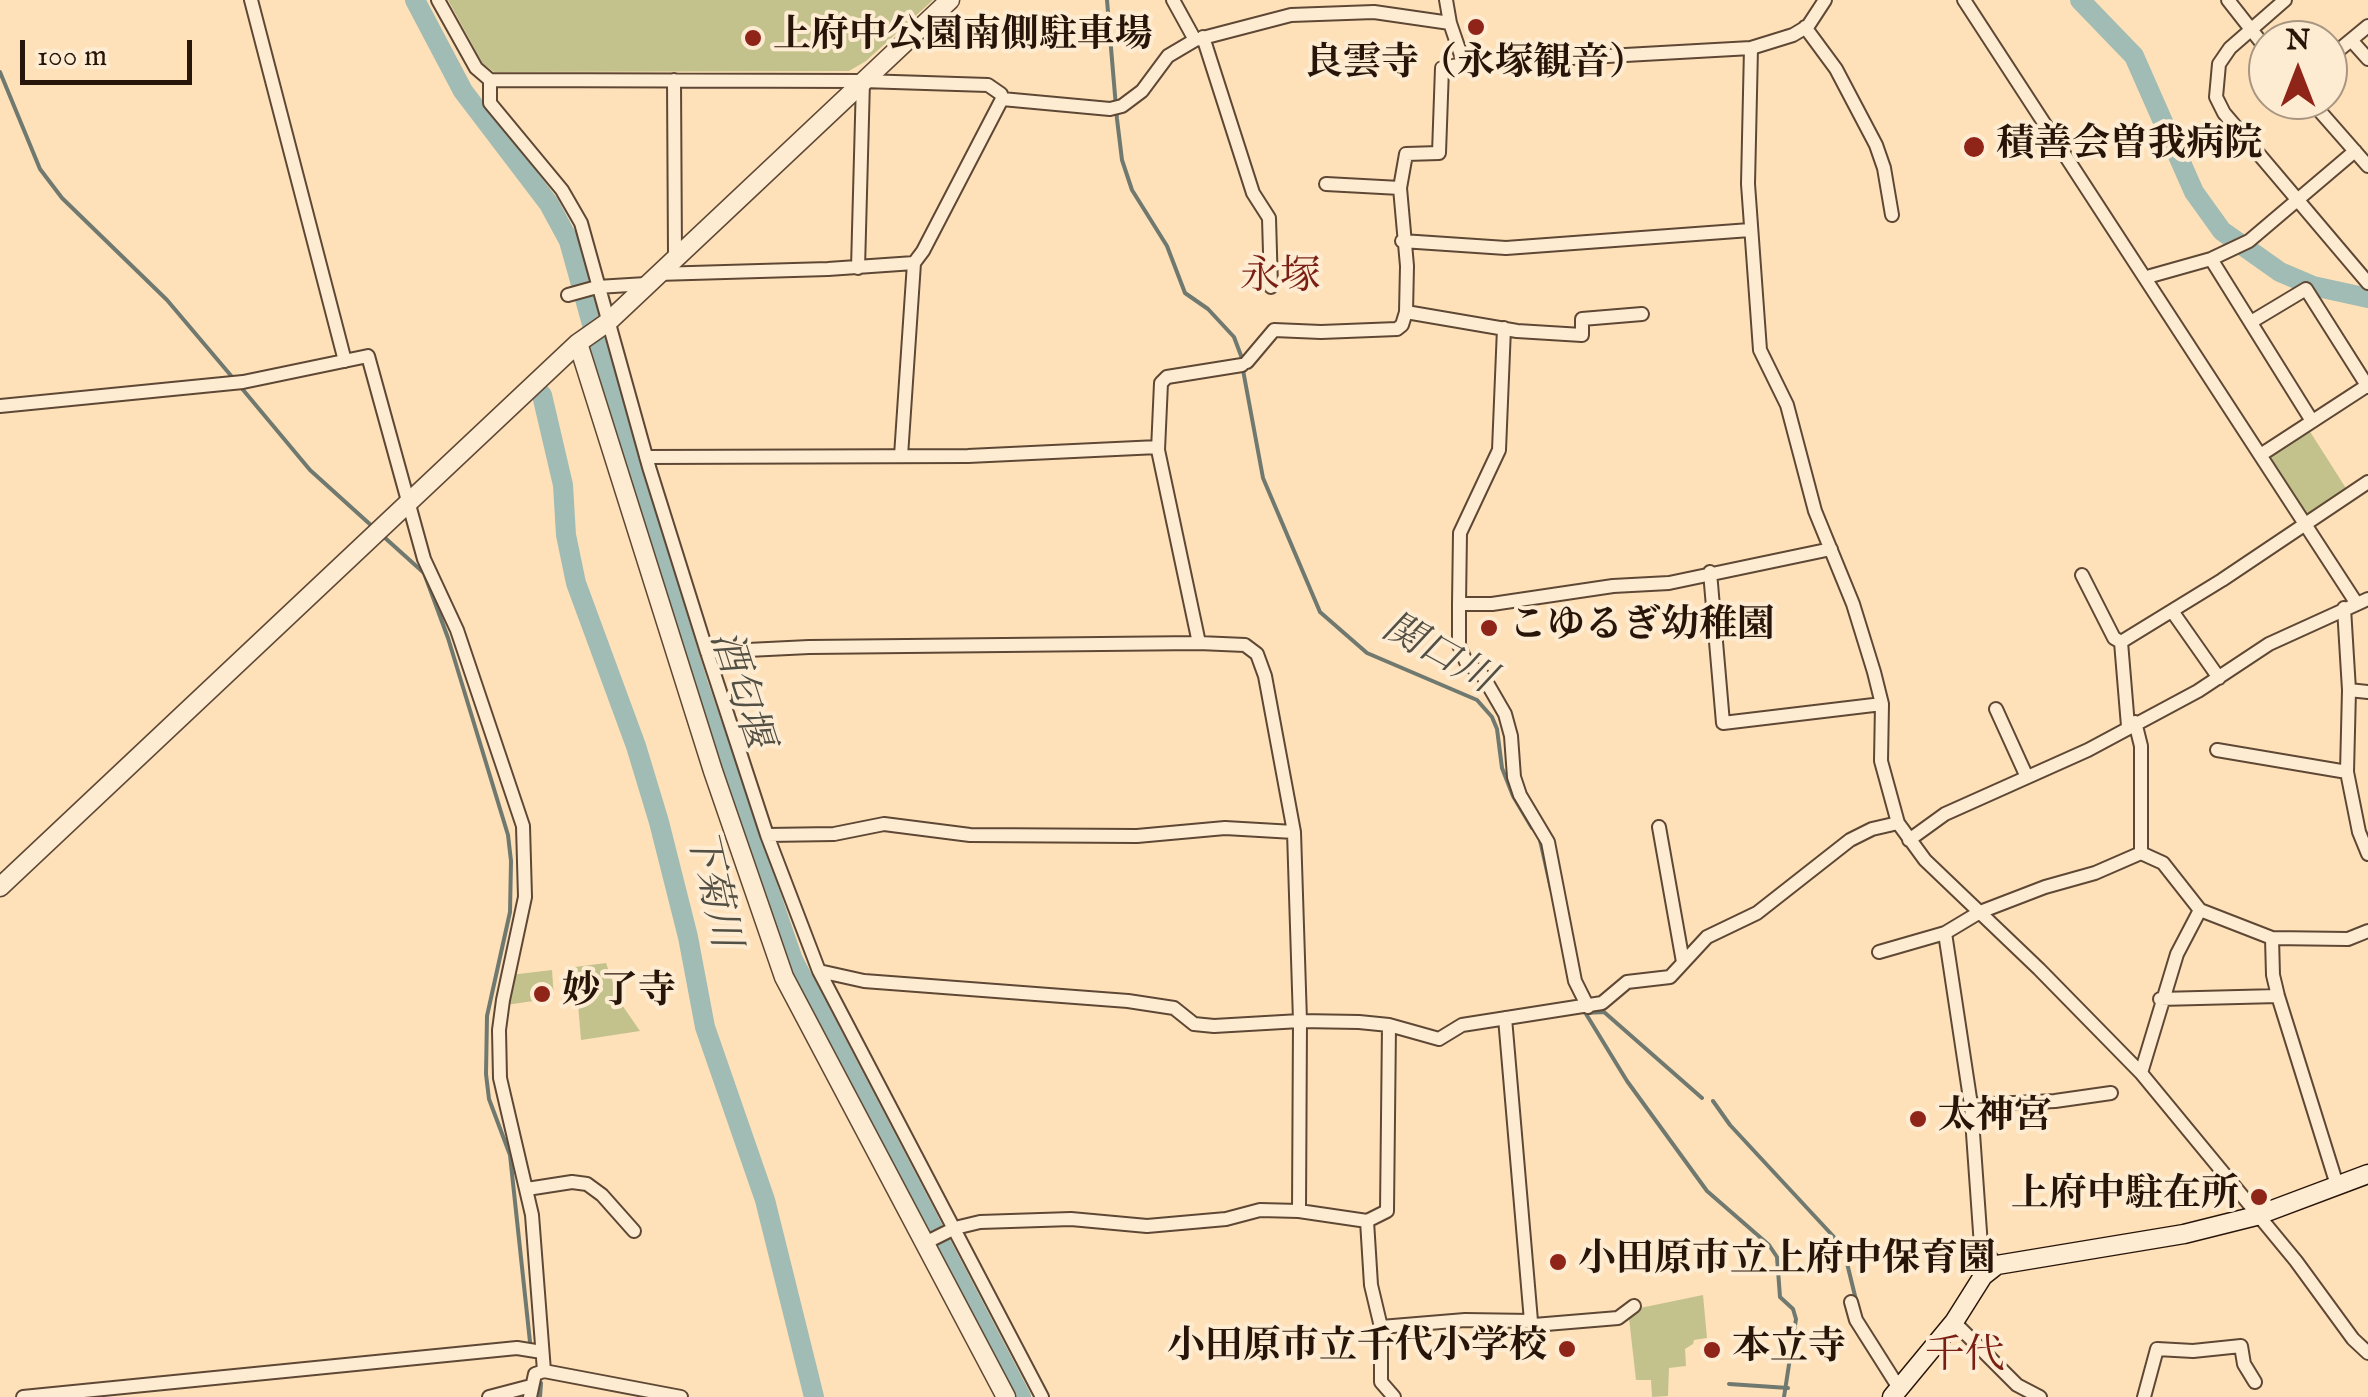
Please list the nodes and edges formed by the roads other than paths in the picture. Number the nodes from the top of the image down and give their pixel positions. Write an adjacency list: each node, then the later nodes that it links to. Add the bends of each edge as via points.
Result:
1 (251, 0): 51 (street)
2 (438, 0): 22 (street, via 476,68)
3 (950, 0): 24 (street)
4 (1173, 0): 16 (street)
5 (1446, 0): 11 (street)
6 (1824, 0): 13 (street)
7 (1964, 0): 39 (street)
8 (2228, 0): 14 (street)
9 (2285, 0): 10 (street)
10 (2262, 20)
11 (1450, 23): 16 (street, via 1374,12 1291,15); 21 (street)
12 (2368, 26): 17 (street)
13 (1805, 27): 19 (street); 32 (street, via 1876,145)
14 (2248, 27)
15 (2248, 32): 31 (street, via 2219,64 2216,97)
16 (1199, 39): 25 (street, via 1168,56 1142,91 1116,108); 43 (street, via 1253,193 1268,218)
17 (2351, 40): 18 (street); 20 (street)
18 (2348, 42)
19 (1752, 48): 21 (street); 33 (street)
20 (2368, 59)
21 (1464, 64): 30 (street, via 1442,68 1439,153 1406,154)
22 (490, 80): 23 (street); 42 (street, via 490,103 574,209)
23 (674, 80): 24 (street); 35 (street)
24 (862, 81): 25 (street, via 988,85); 35 (street); 38 (street)
25 (1002, 99): 37 (street)
26 (2328, 120): 27 (street)
27 (2355, 151): 28 (street); 31 (street)
28 (2368, 166)
29 (1326, 184): 30 (street)
30 (1400, 188): 34 (street)
31 (2296, 200): 36 (street, via 2240,245); 41 (street)
32 (1892, 216)
33 (1750, 230): 34 (street, via 1506,248); 62 (street, via 1760,350 1787,405)
34 (1402, 241): 45 (street)
35 (676, 257): 40 (street)
36 (2211, 259): 39 (street); 48 (street)
37 (914, 263): 38 (street); 57 (street)
38 (858, 268): 40 (street)
39 (2147, 277): 56 (street)
40 (652, 279): 42 (street); 47 (street)
41 (2368, 283)
42 (596, 287): 44 (street); 47 (street)
43 (1271, 287)
44 (568, 295)
45 (1406, 312): 49 (street); 55 (street, via 1398,329 1274,330 1244,363 1167,376)
46 (1642, 314): 49 (street, via 1582,318 1582,335)
47 (607, 322): 50 (street); 58 (street)
48 (2252, 322): 52 (street, via 2306,290); 54 (street)
49 (1504, 328): 65 (street, via 1499,450 1460,533)
50 (578, 343): 60 (street); 113 (street, via 784,977)
51 (346, 361): 53 (street, via 243,382); 60 (street, via 368,356)
52 (2368, 386): 54 (street)
53 (0, 406)
54 (2312, 420): 56 (street)
55 (1158, 447): 57 (street); 68 (street)
56 (2262, 454): 61 (street)
57 (901, 456): 58 (street)
58 (646, 457): 70 (street)
59 (2368, 482): 61 (street)
60 (408, 502): 87 (street); 107 (street, via 523,826 525,897 499,1030 500,1078)
61 (2305, 522): 66 (street); 67 (street)
62 (1831, 549): 63 (street); 74 (street)
63 (1710, 572): 65 (street, via 1669,583); 74 (street, via 1723,723)
64 (2082, 575): 69 (street)
65 (1459, 604): 98 (street, via 1459,645 1506,714 1514,777 1548,842)
66 (2356, 604): 71 (street, via 2269,644); 72 (street)
67 (2172, 611): 69 (street); 71 (street)
68 (1199, 642): 70 (street); 82 (street, via 1239,642 1257,654)
69 (2121, 642): 76 (street)
70 (708, 652): 83 (street)
71 (2219, 678): 76 (street)
72 (2349, 690): 73 (street); 78 (street)
73 (2368, 692)
74 (1882, 704): 80 (street, via 1881,761)
75 (1996, 709): 79 (street)
76 (2132, 724): 79 (street); 85 (street, via 2141,746)
77 (2217, 750): 78 (street)
78 (2347, 772): 86 (street)
79 (2026, 775): 84 (street)
80 (1898, 823): 84 (street); 94 (street, via 1850,840 1756,913 1707,937)
81 (1659, 827): 94 (street)
82 (1294, 832): 83 (street, via 970,834 884,824 834,834); 100 (street)
83 (767, 835): 95 (street)
84 (1908, 840): 89 (street)
85 (2141, 854): 88 (street, via 2163,863); 89 (street)
86 (2368, 854)
87 (0, 887)
88 (2200, 910): 92 (street); 97 (street)
89 (1980, 912): 91 (street); 102 (street)
90 (2368, 931): 92 (street, via 2348,938)
91 (1945, 933): 93 (street); 104 (street)
92 (2272, 938): 96 (street)
93 (1879, 952)
94 (1683, 962): 98 (street, via 1670,976 1627,982 1602,1003)
95 (819, 971): 100 (street, via 864,981 1128,1001 1174,1008 1194,1024); 111 (street)
96 (2278, 996): 97 (street); 106 (street)
97 (2160, 999): 102 (street)
98 (1582, 1008): 99 (street)
99 (1505, 1018): 101 (street, via 1462,1025 1439,1039); 117 (street)
100 (1300, 1020): 101 (street); 108 (street)
101 (1389, 1025): 110 (street, via 1388,1211)
102 (2141, 1073): 109 (street)
103 (2110, 1093): 104 (street)
104 (1970, 1105): 114 (street, via 1981,1246)
105 (2368, 1174): 106 (street)
106 (2338, 1184): 109 (street)
107 (527, 1188): 112 (street, via 587,1184); 120 (street)
108 (1299, 1211): 110 (street); 111 (street, via 1148,1226 1071,1220)
109 (2256, 1216): 114 (street); 121 (street)
110 (1367, 1220): 119 (street)
111 (955, 1228): 113 (street); 131 (street)
112 (634, 1232)
113 (925, 1243): 130 (street)
114 (1997, 1264): 118 (street)
115 (1852, 1302): 125 (street, via 1856,1320)
116 (1634, 1306): 117 (street, via 1618,1318 1534,1326)
117 (1531, 1321): 119 (street)
118 (1954, 1322): 125 (street); 133 (street, via 2017,1386)
119 (1380, 1327): 132 (street, via 1381,1382)
120 (542, 1352): 122 (street); 127 (street, via 517,1348)
121 (2368, 1353)
122 (544, 1370): 124 (street, via 535,1374); 129 (street)
123 (2255, 1382): 134 (street, via 2240,1346 2157,1350)
124 (530, 1391): 128 (street)
125 (1901, 1392)
126 (2128, 1396): 134 (street)
127 (23, 1397)
128 (489, 1397)
129 (680, 1397)
130 (1006, 1397)
131 (1042, 1397)
132 (1394, 1397)
133 (2040, 1397)
134 (2143, 1397)

